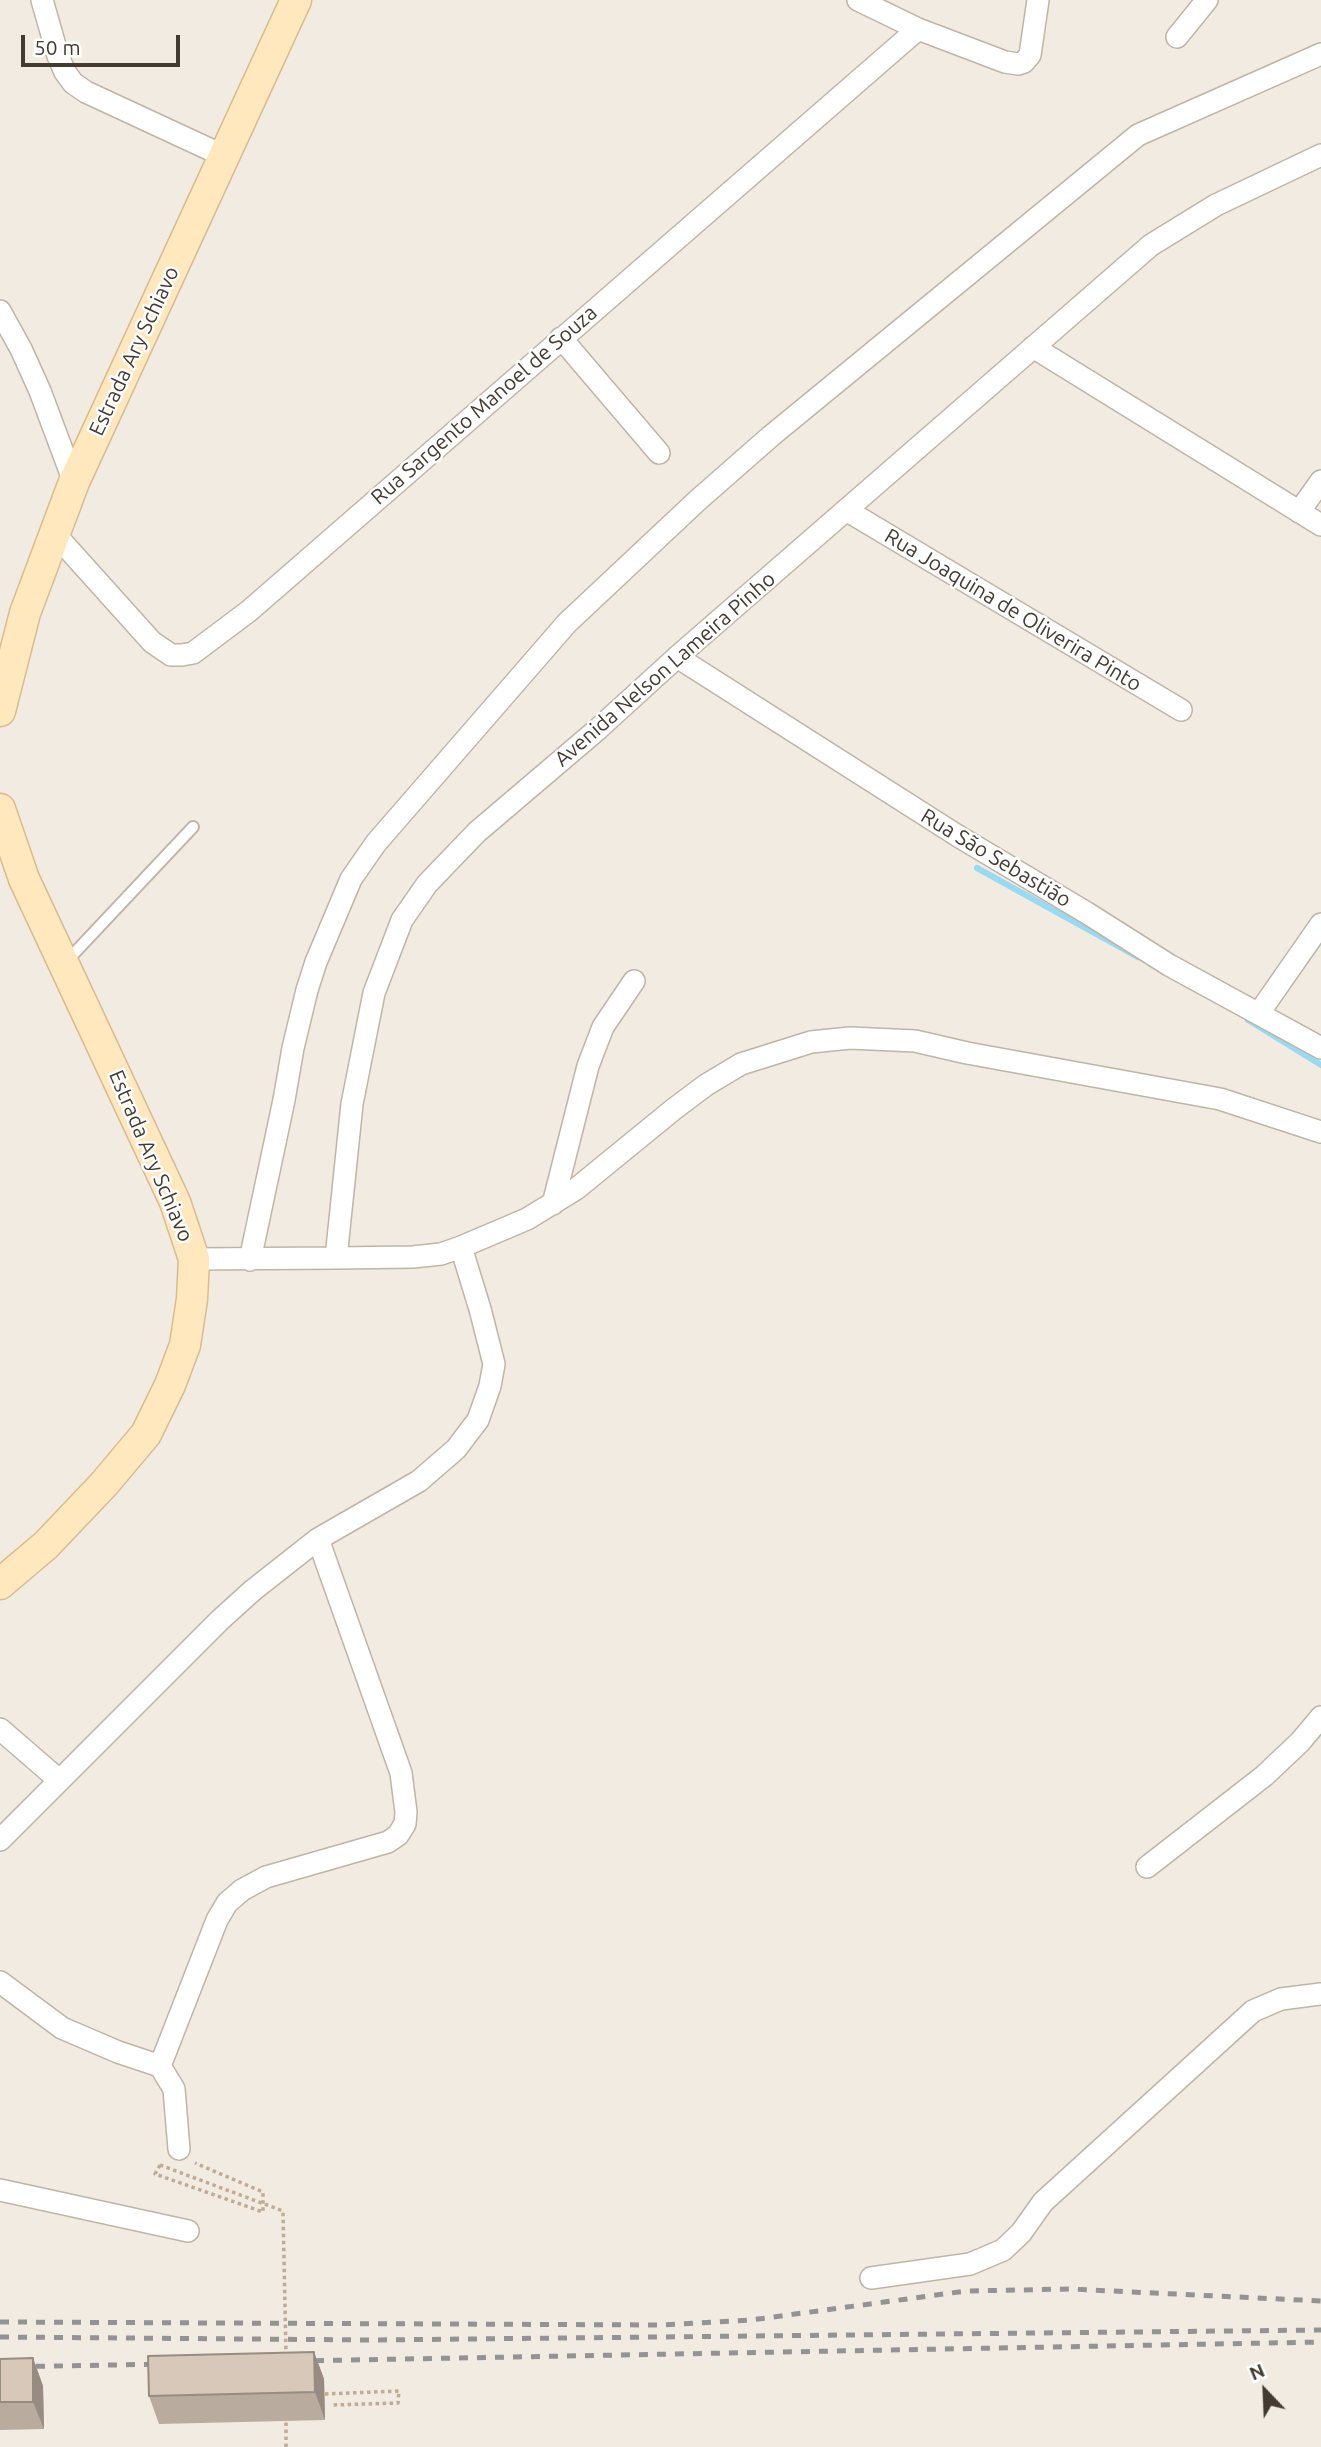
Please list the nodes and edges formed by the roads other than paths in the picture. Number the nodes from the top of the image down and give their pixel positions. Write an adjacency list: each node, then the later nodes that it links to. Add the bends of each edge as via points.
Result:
1 (42, 0): 10 (street, via 58,56 73,83)
2 (296, 0): 10 (main road, Estrada Ary Schiavo)
3 (858, 0): 6 (street)
4 (1038, 0): 6 (street, via 1031,55 1018,64)
5 (1207, 0): 7 (street)
6 (918, 29): 12 (street, Rua Sargento Manoel de Souza)
7 (1177, 37)
8 (1321, 54): 36 (street, via 1138,135 771,436 567,623 376,843 351,879 316,962 300,1016)
9 (1321, 155): 13 (street, Avenida Nelson Lameira Pinho, via 1185,222 1151,245)
10 (223, 156): 16 (main road, Estrada Ary Schiavo)
11 (0, 311): 16 (street, via 40,391)
12 (561, 338): 14 (street); 20 (street, Rua Sargento Manoel de Souza, via 249,611 193,653 171,655 152,642)
13 (1033, 347): 17 (street, Avenida Nelson Lameira Pinho); 18 (street)
14 (659, 453)
15 (1321, 481): 18 (street)
16 (74, 482): 20 (main road, Estrada Ary Schiavo)
17 (846, 510): 21 (street, Avenida Nelson Lameira Pinho); 22 (street, Rua Joaquina de Oliverira Pinto)
18 (1299, 512): 19 (street)
19 (1321, 525)
20 (54, 533): 23 (main road, Estrada Ary Schiavo, via 25,613)
21 (677, 657): 29 (street, Rua São Sebastião, via 990,856 1169,965); 34 (street, Avenida Nelson Lameira Pinho, via 477,831 427,884 402,920 374,993 361,1051)
22 (1181, 709)
23 (0, 711)
24 (0, 809): 27 (main road, Estrada Ary Schiavo, via 24,879)
25 (193, 827): 27 (lane)
26 (1321, 923): 29 (street)
27 (64, 963): 35 (main road, Estrada Ary Schiavo, via 176,1202)
28 (634, 981): 32 (street, via 603,1027 588,1066)
29 (1259, 1013): 30 (street, Rua São Sebastião)
30 (1321, 1048)
31 (1321, 1132): 32 (street, via 1220,1099 915,1041 850,1038 811,1042 741,1064 695,1093)
32 (553, 1204): 33 (street)
33 (461, 1247): 34 (street, via 413,1257); 37 (street, via 494,1364 478,1420 456,1449 419,1481)
34 (336, 1258): 36 (street)
35 (194, 1259): 36 (street); 38 (main road, Estrada Ary Schiavo, via 185,1345 146,1434 46,1545)
36 (250, 1260)
37 (318, 1539): 41 (street, via 220,1620); 46 (street, via 401,1773 405,1824 388,1842 266,1877 227,1903)
38 (0, 1584)
39 (1321, 1717): 43 (street, via 1264,1776)
40 (0, 1730): 41 (street)
41 (59, 1780): 42 (street)
42 (0, 1840)
43 (1147, 1867)
44 (0, 1982): 46 (street, via 62,2028)
45 (1321, 1994): 50 (street, via 1281,1999 1253,2011 1042,2202 1021,2233 1003,2249 970,2264)
46 (160, 2066): 47 (street, via 174,2089)
47 (179, 2149)
48 (0, 2190): 49 (street)
49 (188, 2231)
50 (871, 2277)

